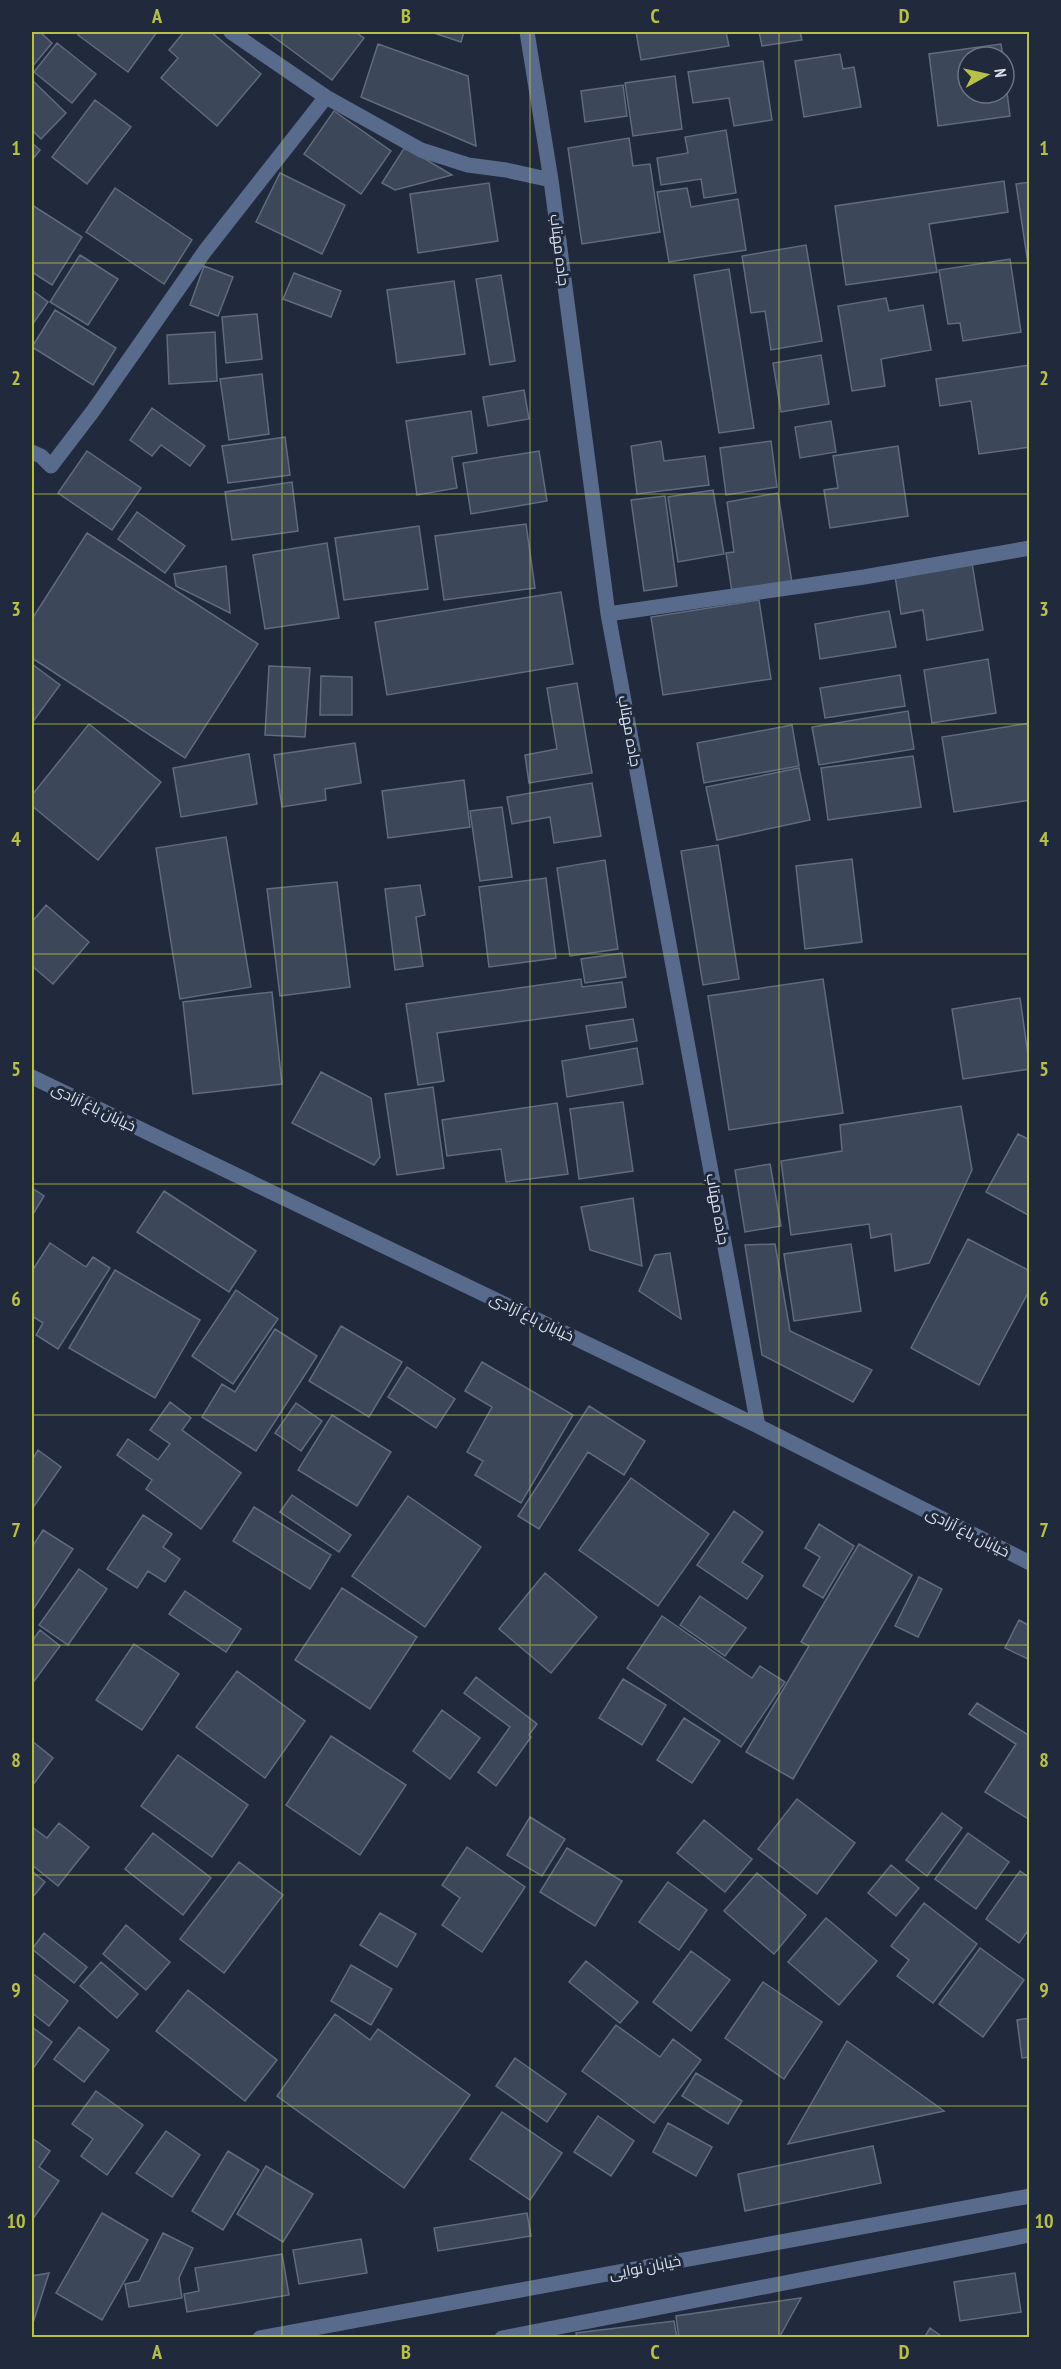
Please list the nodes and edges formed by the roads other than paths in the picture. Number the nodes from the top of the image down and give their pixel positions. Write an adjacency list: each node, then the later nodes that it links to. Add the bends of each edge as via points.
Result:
1 (231, 32): 3 (street)
2 (527, 32): 4 (street, جاده مهتاب)
3 (326, 97): 4 (street, via 421,150 468,165); 5 (street, via 205,251 51,466)
4 (551, 180): 7 (street, جاده مهتاب)
5 (32, 452)
6 (1029, 548): 7 (street)
7 (608, 614): 9 (street, جاده مهتاب)
8 (32, 1077): 9 (street, خیابان باغ آزادی)
9 (758, 1426): 10 (street, خیابان باغ آزادی)
10 (1029, 1563)
11 (1029, 2196): 13 (street, خیابان نوایی)
12 (1029, 2235): 14 (street)
13 (260, 2337)
14 (502, 2337)

